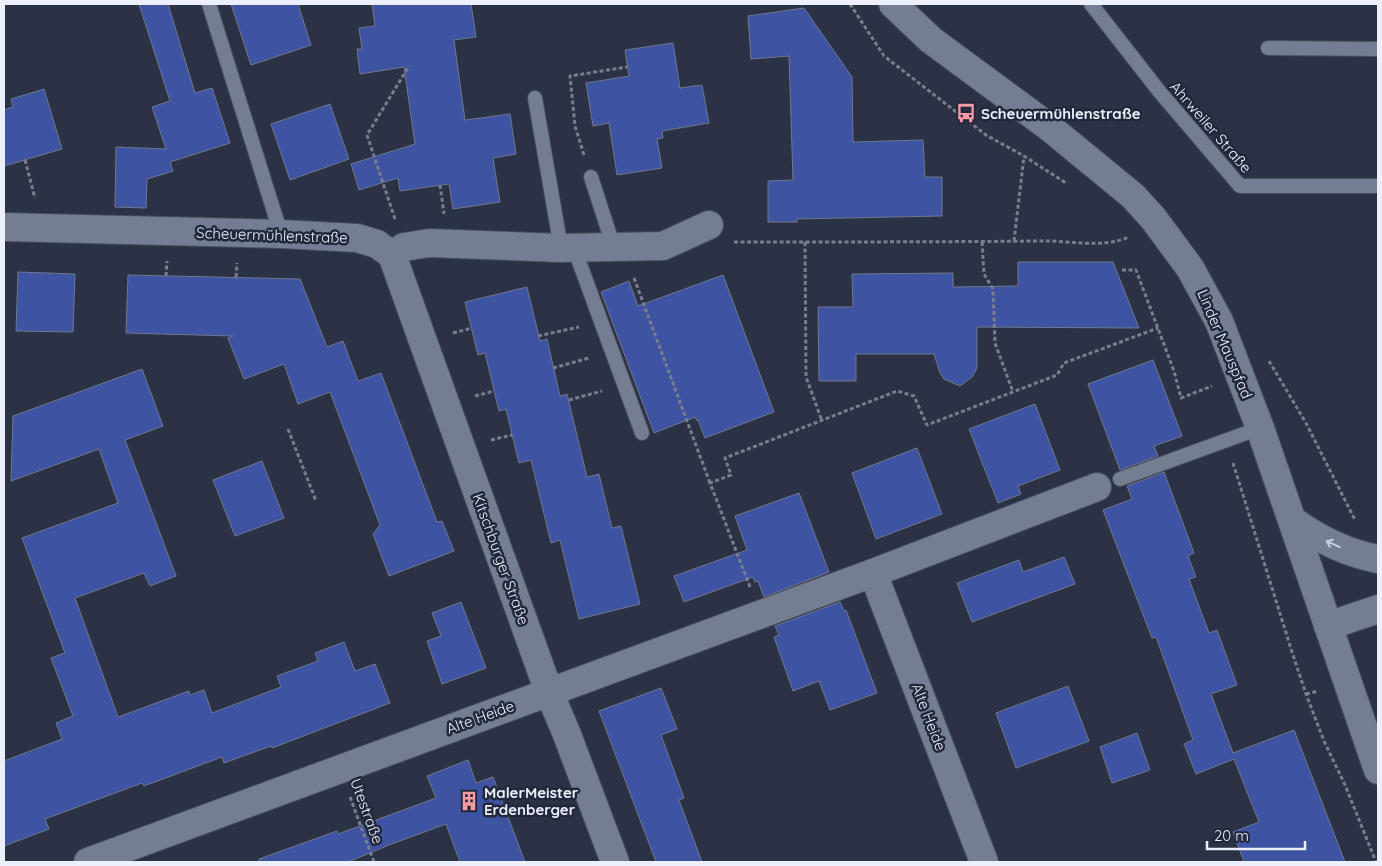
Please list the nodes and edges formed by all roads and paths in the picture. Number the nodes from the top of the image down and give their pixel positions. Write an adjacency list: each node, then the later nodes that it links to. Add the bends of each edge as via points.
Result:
1 (209, 4): 19 (lane)
2 (850, 4): 10 (path, via 884,56 986,135)
3 (893, 4): 39 (street, Linder Mauspfad, via 931,40 1049,127 1125,190 1153,218 1190,268 1212,307)
4 (1091, 4): 14 (lane, Ahrweiler Straße, via 1240,186)
5 (1268, 48): 6 (lane)
6 (1378, 49)
7 (409, 66): 25 (path, via 367,135)
8 (627, 67): 12 (path, via 570,76 575,126)
9 (535, 98): 24 (lane)
10 (1024, 156): 13 (path); 20 (path)
11 (25, 160): 17 (path)
12 (591, 176): 23 (lane)
13 (1070, 186)
14 (1378, 186)
15 (709, 225): 21 (path, via 726,242); 23 (street, via 663,246)
16 (4, 227): 17 (street, Scheuermühlenstraße)
17 (44, 228): 19 (street, Scheuermühlenstraße)
18 (1126, 230): 20 (path, via 1132,236 1120,241)
19 (281, 234): 25 (street, Scheuermühlenstraße, via 357,238)
20 (1014, 241): 22 (path)
21 (805, 242): 22 (path); 38 (path, via 806,376)
22 (982, 242): 35 (path, via 984,274 993,289 995,343)
23 (618, 247): 24 (street); 43 (path)
24 (568, 248): 25 (street, via 429,243); 27 (lane)
25 (398, 251): 52 (street, Kitschburger Straße)
26 (1122, 270): 28 (path, via 1136,270)
27 (601, 322): 29 (path); 30 (lane)
28 (1158, 328): 34 (path, via 1180,398); 35 (path, via 1064,363 1057,375)
29 (538, 336)
30 (612, 352): 31 (path); 33 (lane)
31 (554, 368)
32 (1209, 377): 34 (path)
33 (624, 384): 37 (path); 41 (lane)
34 (1213, 386): 36 (path)
35 (1013, 392): 38 (path, via 927,425 914,396 897,391)
36 (1215, 395)
37 (568, 400)
38 (822, 421): 43 (path, via 725,458 732,475)
39 (1260, 428): 42 (lane); 46 (street, Linder Mauspfad)
40 (288, 429): 45 (path)
41 (642, 433)
42 (1226, 440): 44 (lane); 59 (path, via 1304,686 1324,742)
43 (710, 483): 50 (path)
44 (1108, 483): 48 (street, Alte Heide)
45 (316, 501)
46 (1292, 520): 47 (street, one-way to 46, via 1327,542); 51 (street, Linder Mauspfad)
47 (1378, 559)
48 (872, 573): 50 (street, Alte Heide); 58 (street, Alte Heide)
49 (1378, 609): 51 (street)
50 (760, 614): 52 (street, Alte Heide)
51 (1328, 626): 53 (street, Linder Mauspfad)
52 (549, 692): 54 (street, Alte Heide); 57 (street, Kitschburger Straße)
53 (1377, 761)
54 (339, 768): 55 (street, Alte Heide); 56 (path, Utestraße)
55 (88, 862)
56 (374, 862)
57 (615, 862)
58 (984, 862)
59 (1376, 862)

